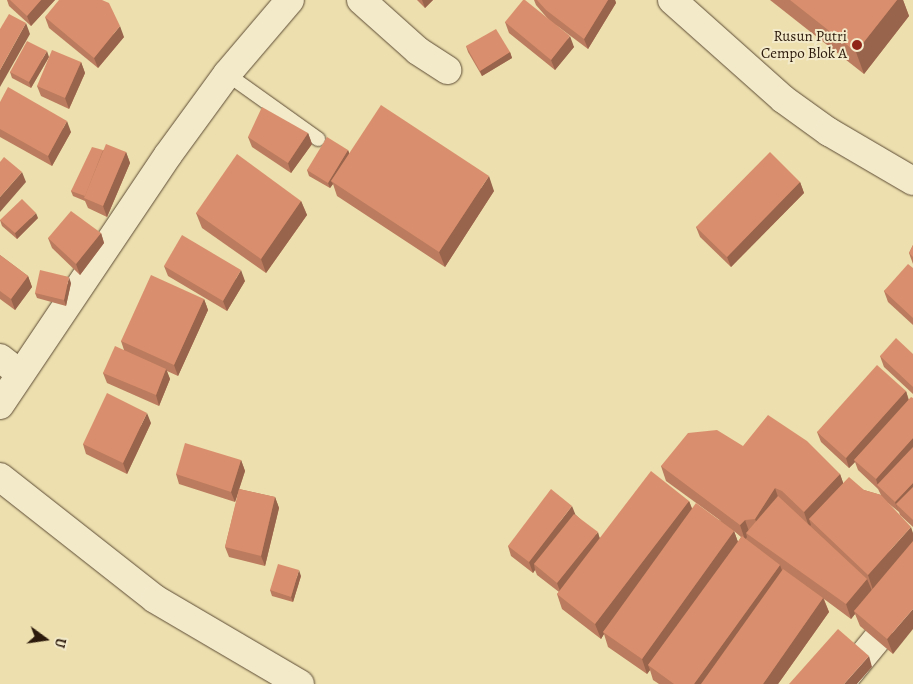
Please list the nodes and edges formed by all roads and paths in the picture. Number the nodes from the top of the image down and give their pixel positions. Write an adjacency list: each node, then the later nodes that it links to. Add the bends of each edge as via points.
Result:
1 (290, 0): 5 (street)
2 (361, 0): 4 (street, via 418,51)
3 (672, 0): 7 (street, via 783,99 829,132)
4 (447, 70)
5 (227, 74): 6 (lane); 8 (street)
6 (318, 138)
7 (913, 181)
8 (10, 366): 9 (street)
9 (0, 405)
10 (0, 477): 12 (street, via 155,599)
11 (913, 595): 13 (street)
12 (300, 684)
13 (840, 684)

